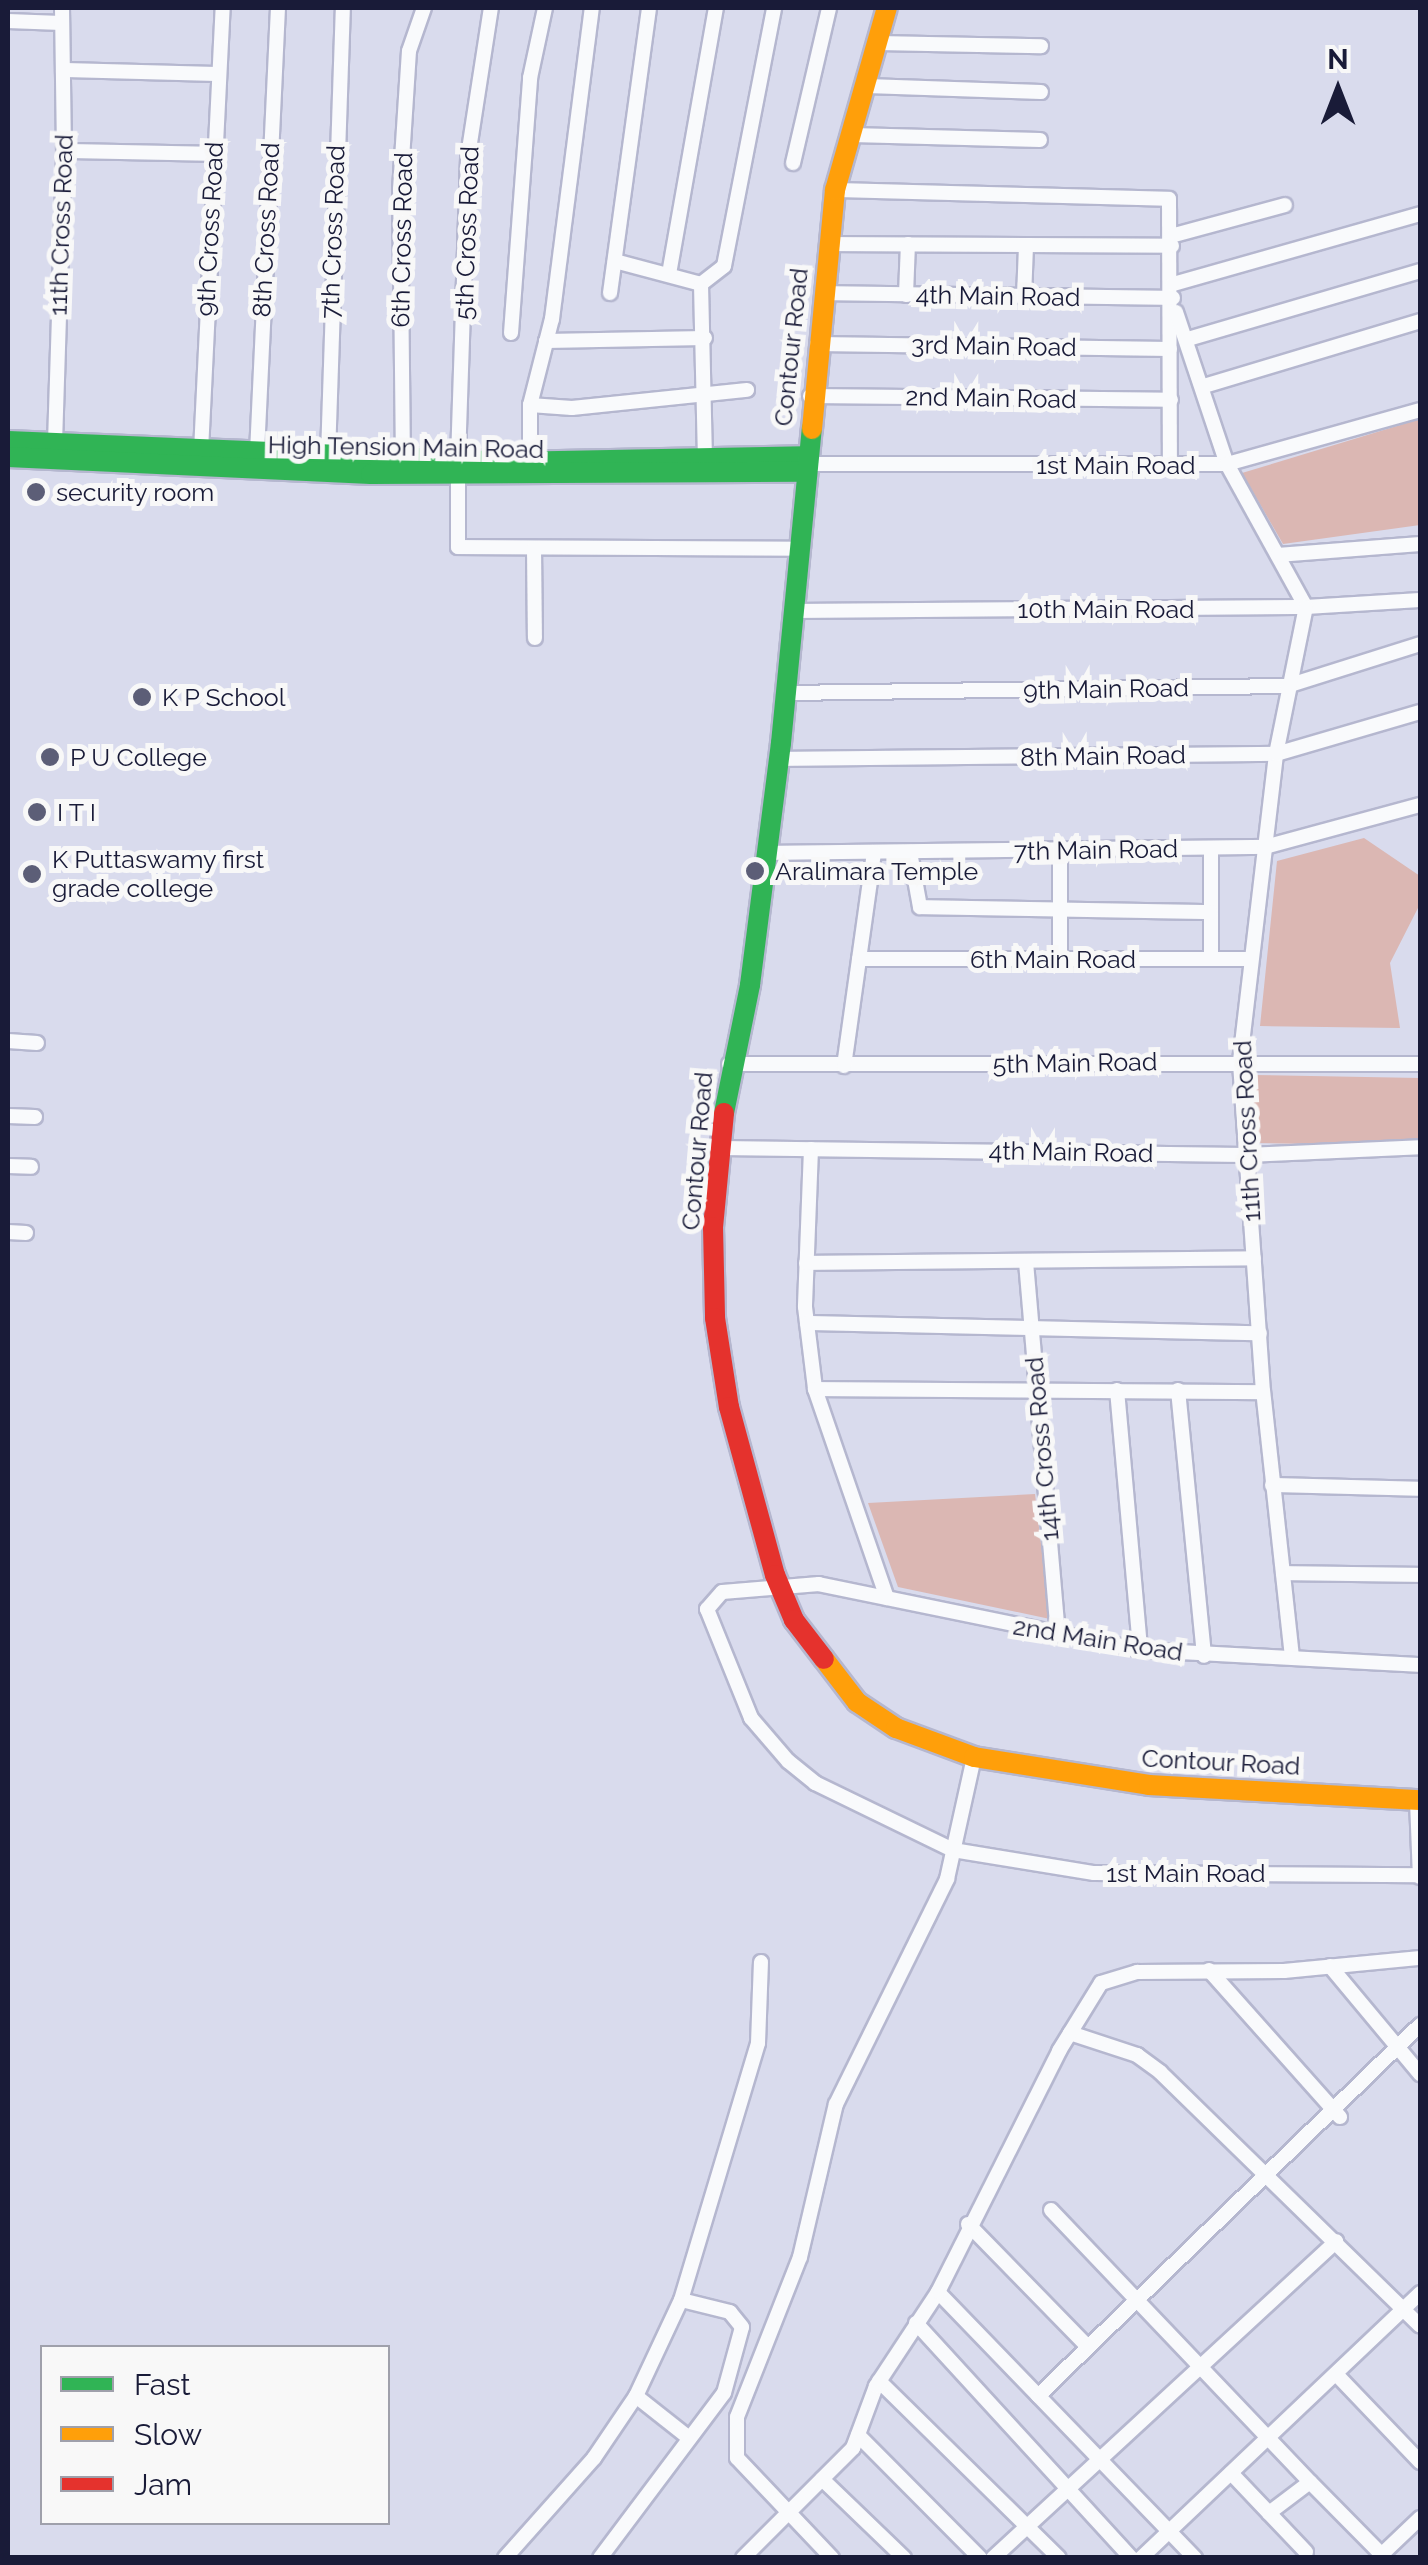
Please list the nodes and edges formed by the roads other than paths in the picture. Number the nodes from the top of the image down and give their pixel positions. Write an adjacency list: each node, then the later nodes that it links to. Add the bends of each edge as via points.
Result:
1 (224, 8): 18 (street, 9th Cross Road)
2 (278, 8): 60 (street, 8th Cross Road)
3 (342, 8): 61 (street, 7th Cross Road)
4 (424, 8): 66 (street, 6th Cross Road, via 409,51 400,190)
5 (491, 8): 68 (street, 5th Cross Road, via 468,156)
6 (545, 8): 43 (street, via 523,146)
7 (592, 8): 46 (street)
8 (649, 8): 33 (street)
9 (716, 8): 35 (street)
10 (774, 8): 36 (street, via 724,266)
11 (830, 8): 25 (street)
12 (887, 8): 15 (main road, Contour Road)
13 (61, 15): 14 (street); 17 (street, 11th Cross Road)
14 (8, 21)
15 (878, 43): 16 (street); 19 (main road, Contour Road)
16 (1040, 46)
17 (62, 70): 18 (street); 23 (street, 11th Cross Road)
18 (219, 74): 24 (street, 9th Cross Road)
19 (866, 86): 20 (street); 21 (main road, Contour Road)
20 (1041, 92)
21 (852, 135): 22 (street); 26 (main road, Contour Road)
22 (1040, 140)
23 (64, 151): 24 (street); 58 (street, 11th Cross Road)
24 (214, 154): 59 (street, 9th Cross Road)
25 (793, 164)
26 (835, 190): 29 (street, via 1169,198); 30 (main road, Contour Road)
27 (1286, 205): 29 (street)
28 (1420, 214): 40 (street, 4th Main Road)
29 (1171, 241): 32 (street); 40 (street)
30 (828, 244): 31 (street); 38 (main road, Contour Road)
31 (908, 244): 32 (street); 39 (street)
32 (1026, 245): 41 (street)
33 (615, 261): 35 (street); 37 (street)
34 (1420, 271): 45 (street)
35 (669, 274): 36 (street)
36 (701, 284): 44 (street)
37 (610, 293)
38 (822, 293): 39 (street, 4th Main Road); 47 (main road, Contour Road)
39 (906, 295): 41 (street, 4th Main Road)
40 (1174, 297): 41 (street, 4th Main Road); 45 (street); 48 (street)
41 (1024, 298)
42 (1420, 321): 50 (street)
43 (511, 333)
44 (704, 338): 46 (street); 52 (street)
45 (1188, 339): 49 (street)
46 (546, 342): 55 (street)
47 (816, 344): 48 (street, 3rd Main Road); 53 (main road, Contour Road)
48 (1171, 355): 49 (street, 3rd Main Road); 54 (street)
49 (1194, 357): 50 (street)
50 (1204, 386): 65 (street)
51 (747, 390): 52 (street)
52 (706, 393): 55 (street, via 572,408); 63 (street)
53 (810, 396): 54 (street, 2nd Main Road); 64 (main road, Contour Road)
54 (1171, 400): 67 (street)
55 (530, 405): 69 (street)
56 (1420, 410): 65 (street, 1st Main Road)
57 (8, 441): 58 (main road)
58 (55, 443): 59 (main road)
59 (201, 451): 60 (main road)
60 (257, 453): 61 (main road)
61 (328, 456): 66 (main road)
62 (8, 457): 66 (main road, High Tension Main Road)
63 (705, 458): 64 (main road); 69 (main road)
64 (804, 464): 67 (street, 1st Main Road); 69 (main road, High Tension Main Road); 72 (main road, Contour Road)
65 (1227, 464): 67 (street, 1st Main Road); 73 (street)
66 (404, 467): 68 (main road, High Tension Main Road)
67 (1170, 467)
68 (458, 468): 69 (main road, High Tension Main Road); 71 (street, 5th Cross Road, via 458,547)
69 (530, 469)
70 (1420, 544): 73 (street)
71 (534, 548): 72 (street); 77 (street)
72 (797, 549): 76 (main road, Contour Road)
73 (1278, 555): 75 (street)
74 (1420, 600): 75 (street, 10th Main Road)
75 (1306, 607): 76 (street, 10th Main Road); 79 (street, 11th Cross Road)
76 (792, 611): 80 (main road, Contour Road)
77 (535, 638)
78 (1420, 644): 79 (street, 9th Main Road)
79 (1288, 686): 80 (street, 9th Main Road); 82 (street, 11th Cross Road)
80 (785, 693): 83 (main road, Contour Road)
81 (1420, 712): 82 (street, 8th Main Road)
82 (1276, 754): 83 (street, 8th Main Road); 86 (street, 11th Cross Road)
83 (778, 759): 90 (main road, Contour Road)
84 (1420, 806): 86 (street, 7th Main Road)
85 (1210, 848): 86 (street, 7th Main Road); 87 (street, 7th Main Road); 92 (street)
86 (1265, 848): 95 (street, 11th Cross Road)
87 (1060, 851): 89 (street, 7th Main Road); 91 (street)
88 (874, 852): 89 (street, 7th Main Road); 90 (street, 7th Main Road); 93 (street)
89 (910, 852): 91 (street, via 916,906)
90 (767, 853): 100 (main road, Contour Road, via 750,984)
91 (1060, 912): 92 (street); 96 (street)
92 (1211, 912): 94 (street)
93 (859, 959): 96 (street, 6th Main Road); 102 (street)
94 (1212, 959): 95 (street, 6th Main Road); 96 (street, 6th Main Road)
95 (1248, 959): 99 (street, 11th Cross Road)
96 (1060, 960)
97 (8, 1041): 98 (street)
98 (38, 1043)
99 (1240, 1061): 101 (street, 5th Main Road); 102 (street, 5th Main Road); 108 (street, 11th Cross Road)
100 (729, 1064): 102 (street, 5th Main Road); 105 (main road, Contour Road)
101 (1420, 1064)
102 (844, 1066)
103 (8, 1116): 104 (street)
104 (36, 1118)
105 (720, 1148): 107 (street, 4th Main Road); 128 (main road, Contour Road, via 714,1318 729,1408)
106 (1420, 1148): 108 (street, 4th Main Road)
107 (811, 1149): 108 (street, 4th Main Road); 114 (street)
108 (1247, 1154): 113 (street, 11th Cross Road)
109 (8, 1166): 110 (street)
110 (31, 1167)
111 (8, 1232): 112 (street)
112 (26, 1233)
113 (1254, 1258): 115 (street); 118 (street, 11th Cross Road)
114 (806, 1262): 115 (street); 116 (street)
115 (1026, 1262): 117 (street, 14th Cross Road)
116 (806, 1324): 117 (street); 119 (street)
117 (1032, 1326): 118 (street); 122 (street, 14th Cross Road)
118 (1260, 1332): 123 (street, 11th Cross Road)
119 (814, 1389): 122 (street); 129 (street)
120 (1118, 1390): 121 (street); 122 (street); 131 (street)
121 (1178, 1390): 123 (street); 132 (street)
122 (1037, 1391): 130 (street, 14th Cross Road)
123 (1263, 1392): 124 (street, 11th Cross Road)
124 (1272, 1486): 125 (street); 126 (street, 11th Cross Road)
125 (1420, 1489)
126 (1284, 1573): 127 (street); 133 (street, 11th Cross Road)
127 (1420, 1575)
128 (780, 1586): 129 (street, 2nd Main Road, via 819,1584); 135 (main road, Contour Road, via 794,1620 857,1702 896,1728); 137 (street, 1st Main Road, via 722,1592 707,1609 751,1718 815,1783)
129 (887, 1598): 130 (street, 2nd Main Road)
130 (1058, 1636): 131 (street, 2nd Main Road)
131 (1140, 1650): 132 (street, 2nd Main Road)
132 (1204, 1656): 133 (street, 2nd Main Road)
133 (1292, 1657): 134 (street, 2nd Main Road)
134 (1420, 1664)
135 (974, 1756): 136 (main road, Contour Road, via 1149,1786); 137 (street)
136 (1419, 1800): 138 (street)
137 (953, 1850): 138 (street, 1st Main Road, via 1094,1872); 174 (street, via 926,1930 836,2104 800,2256 736,2417 738,2458)
138 (1420, 1875)
139 (1420, 1958): 141 (street)
140 (761, 1962): 154 (street, via 758,2043)
141 (1330, 1966): 142 (street); 145 (street)
142 (1209, 1970): 144 (street, via 1138,1972 1101,1983); 147 (street)
143 (1420, 2024): 145 (street)
144 (1070, 2033): 148 (street, via 1137,2055); 150 (street)
145 (1396, 2049): 146 (street); 147 (street)
146 (1420, 2074)
147 (1336, 2114): 148 (street)
148 (1267, 2173): 151 (street); 155 (street)
149 (1052, 2210): 155 (street)
150 (968, 2224): 152 (street); 159 (street)
151 (1336, 2241): 156 (street); 160 (street)
152 (938, 2292): 157 (street); 164 (street)
153 (1420, 2294): 156 (street)
154 (681, 2300): 163 (street); 166 (street, via 730,2312 742,2327 724,2393)
155 (1136, 2301): 159 (street); 160 (street)
156 (1404, 2309): 158 (street); 161 (street)
157 (916, 2323): 162 (street); 173 (street)
158 (1420, 2326)
159 (1088, 2347): 164 (street)
160 (1198, 2366): 167 (street); 168 (street)
161 (1336, 2374): 167 (street); 169 (street)
162 (879, 2381): 165 (street); 177 (street)
163 (636, 2396): 166 (street); 181 (street, via 594,2458)
164 (1038, 2396): 168 (street)
165 (858, 2435): 171 (street); 186 (street)
166 (689, 2438): 182 (street)
167 (1267, 2439): 170 (street); 172 (street)
168 (1099, 2459): 173 (street); 178 (street)
169 (1420, 2462)
170 (1231, 2473): 175 (street); 178 (street)
171 (822, 2478): 174 (street); 185 (street)
172 (1310, 2482): 175 (street); 180 (street)
173 (1068, 2488): 177 (street); 189 (street)
174 (789, 2512): 183 (street); 184 (street)
175 (1269, 2512): 179 (street)
176 (1420, 2518): 180 (street)
177 (1028, 2524): 187 (street); 188 (street)
178 (1169, 2531): 190 (street); 191 (street)
179 (1306, 2552)
180 (1382, 2556)
181 (505, 2558)
182 (600, 2558)
183 (743, 2558)
184 (832, 2558)
185 (904, 2558)
186 (980, 2558)
187 (993, 2558)
188 (1059, 2558)
189 (1131, 2558)
190 (1141, 2558)
191 (1195, 2558)

